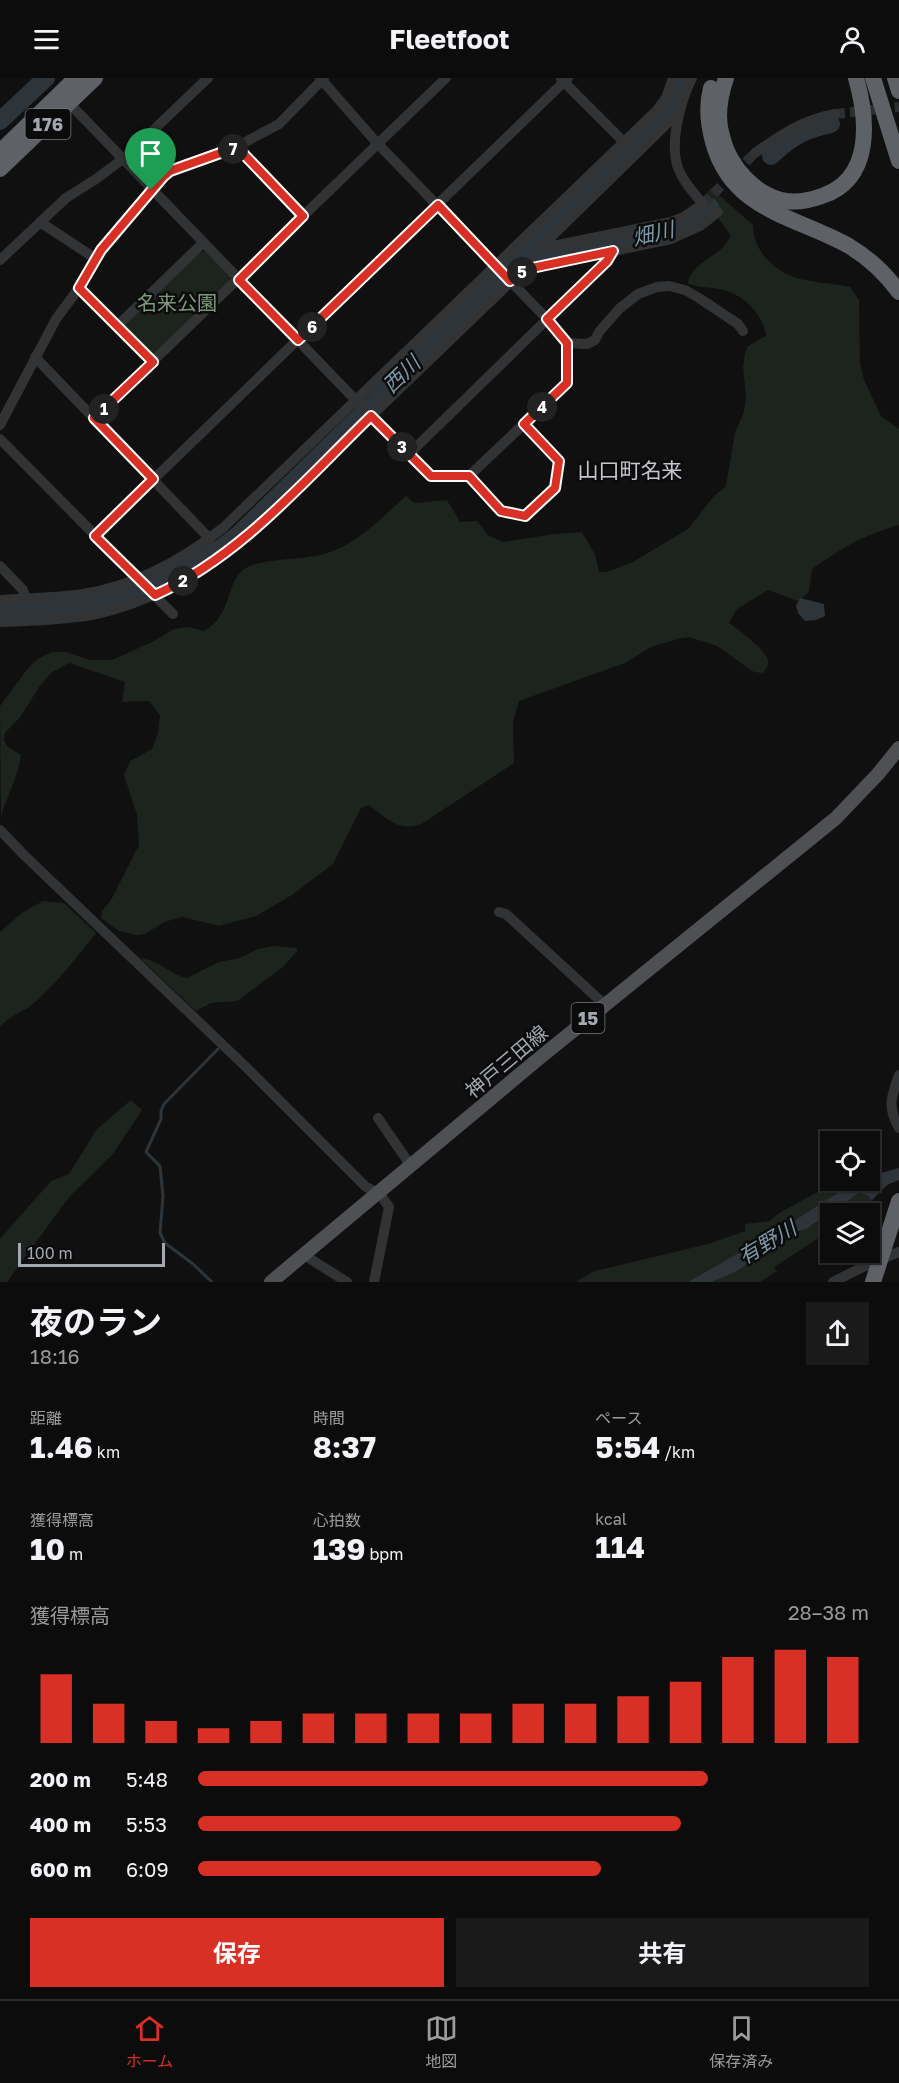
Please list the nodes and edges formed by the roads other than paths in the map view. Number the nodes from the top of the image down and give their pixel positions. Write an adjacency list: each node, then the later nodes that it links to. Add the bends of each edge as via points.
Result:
1 (75, 78): 21 (highway, 176)
2 (95, 78): 15 (highway, 176)
3 (208, 78): 23 (street)
4 (446, 78): 19 (street)
5 (673, 78): 18 (street, via 657,110)
6 (692, 78): 16 (street)
7 (714, 78): 39 (highway, via 708,114 710,134 726,173 738,188 773,213 848,246 870,260)
8 (726, 78): 9 (highway, via 719,118 734,165 750,183 786,201 808,201 833,192 858,165 865,135)
9 (856, 78)
10 (873, 78): 24 (highway)
11 (895, 78): 14 (highway)
12 (322, 79): 19 (street); 20 (street, via 279,124)
13 (564, 79): 18 (street); 27 (street)
14 (899, 91)
15 (69, 104): 23 (street); 25 (highway, 176)
16 (679, 112): 32 (street, via 677,165 703,204 684,217); 32 (street, via 542,246)
17 (836, 114): 22 (street, via 785,131)
18 (624, 142): 35 (street)
19 (377, 143): 27 (street); 29 (street)
20 (237, 147): 26 (street, via 170,171); 29 (street)
21 (0, 152)
22 (755, 153)
23 (123, 159): 26 (street); 30 (street, via 66,198)
24 (899, 161)
25 (0, 169)
26 (151, 190): 31 (street); 33 (street)
27 (438, 205): 35 (street); 43 (street)
28 (718, 212): 32 (street, via 689,233 671,239)
29 (303, 216): 36 (street)
30 (40, 222): 33 (street); 34 (street)
31 (203, 243): 36 (street); 41 (street)
32 (612, 243): 37 (street, via 524,270); 40 (street, via 607,261)
33 (96, 259): 38 (street)
34 (0, 260)
35 (497, 267): 37 (street); 47 (street)
36 (239, 280): 43 (street); 46 (street)
37 (509, 280): 40 (street); 48 (street)
38 (79, 288): 41 (street); 45 (street)
39 (899, 292)
40 (547, 319): 44 (street); 53 (street)
41 (117, 326): 46 (street)
42 (743, 331): 44 (street, via 692,294 669,286 638,294 619,309 595,340 587,344)
43 (298, 340): 47 (street); 55 (street)
44 (567, 343): 50 (street, via 567,383)
45 (35, 357): 49 (street); 51 (street)
46 (153, 362): 49 (street)
47 (356, 401): 48 (street); 57 (street)
48 (371, 416): 53 (street); 60 (street, via 237,545 186,580)
49 (94, 418): 55 (street)
50 (524, 424): 54 (street); 54 (street, via 559,461 555,488 525,516 501,511)
51 (0, 425)
52 (0, 439): 56 (street)
53 (409, 454): 54 (street, via 431,476)
54 (469, 476)
55 (153, 479): 56 (street); 57 (street)
56 (95, 536): 59 (street)
57 (210, 539): 59 (street)
58 (0, 566): 61 (street, via 24,590)
59 (139, 579): 60 (street); 61 (street, via 85,594)
60 (155, 595): 63 (street); 64 (street, via 94,614)
61 (25, 598): 62 (street)
62 (0, 600)
63 (172, 614)
64 (0, 622)
65 (899, 748): 68 (main road, 神戸三田線 / 15, via 836,818)
66 (0, 830): 73 (street, via 366,1187)
67 (499, 912): 68 (street, via 506,914)
68 (605, 1005): 72 (main road, 神戸三田線 / 15)
69 (899, 1075): 71 (street, via 890,1104)
70 (378, 1118): 72 (street)
71 (899, 1128)
72 (411, 1166): 73 (main road, 神戸三田線 / 15)
73 (379, 1192): 77 (main road, 神戸三田線 / 15); 80 (street, via 389,1207)
74 (899, 1201): 82 (highway, bridge)
75 (899, 1238): 83 (highway)
76 (899, 1252): 81 (street)
77 (304, 1255): 78 (main road, 神戸三田線 / 15); 79 (street)
78 (271, 1282)
79 (347, 1282)
80 (374, 1282)
81 (832, 1282)
82 (873, 1282)
83 (885, 1282)

